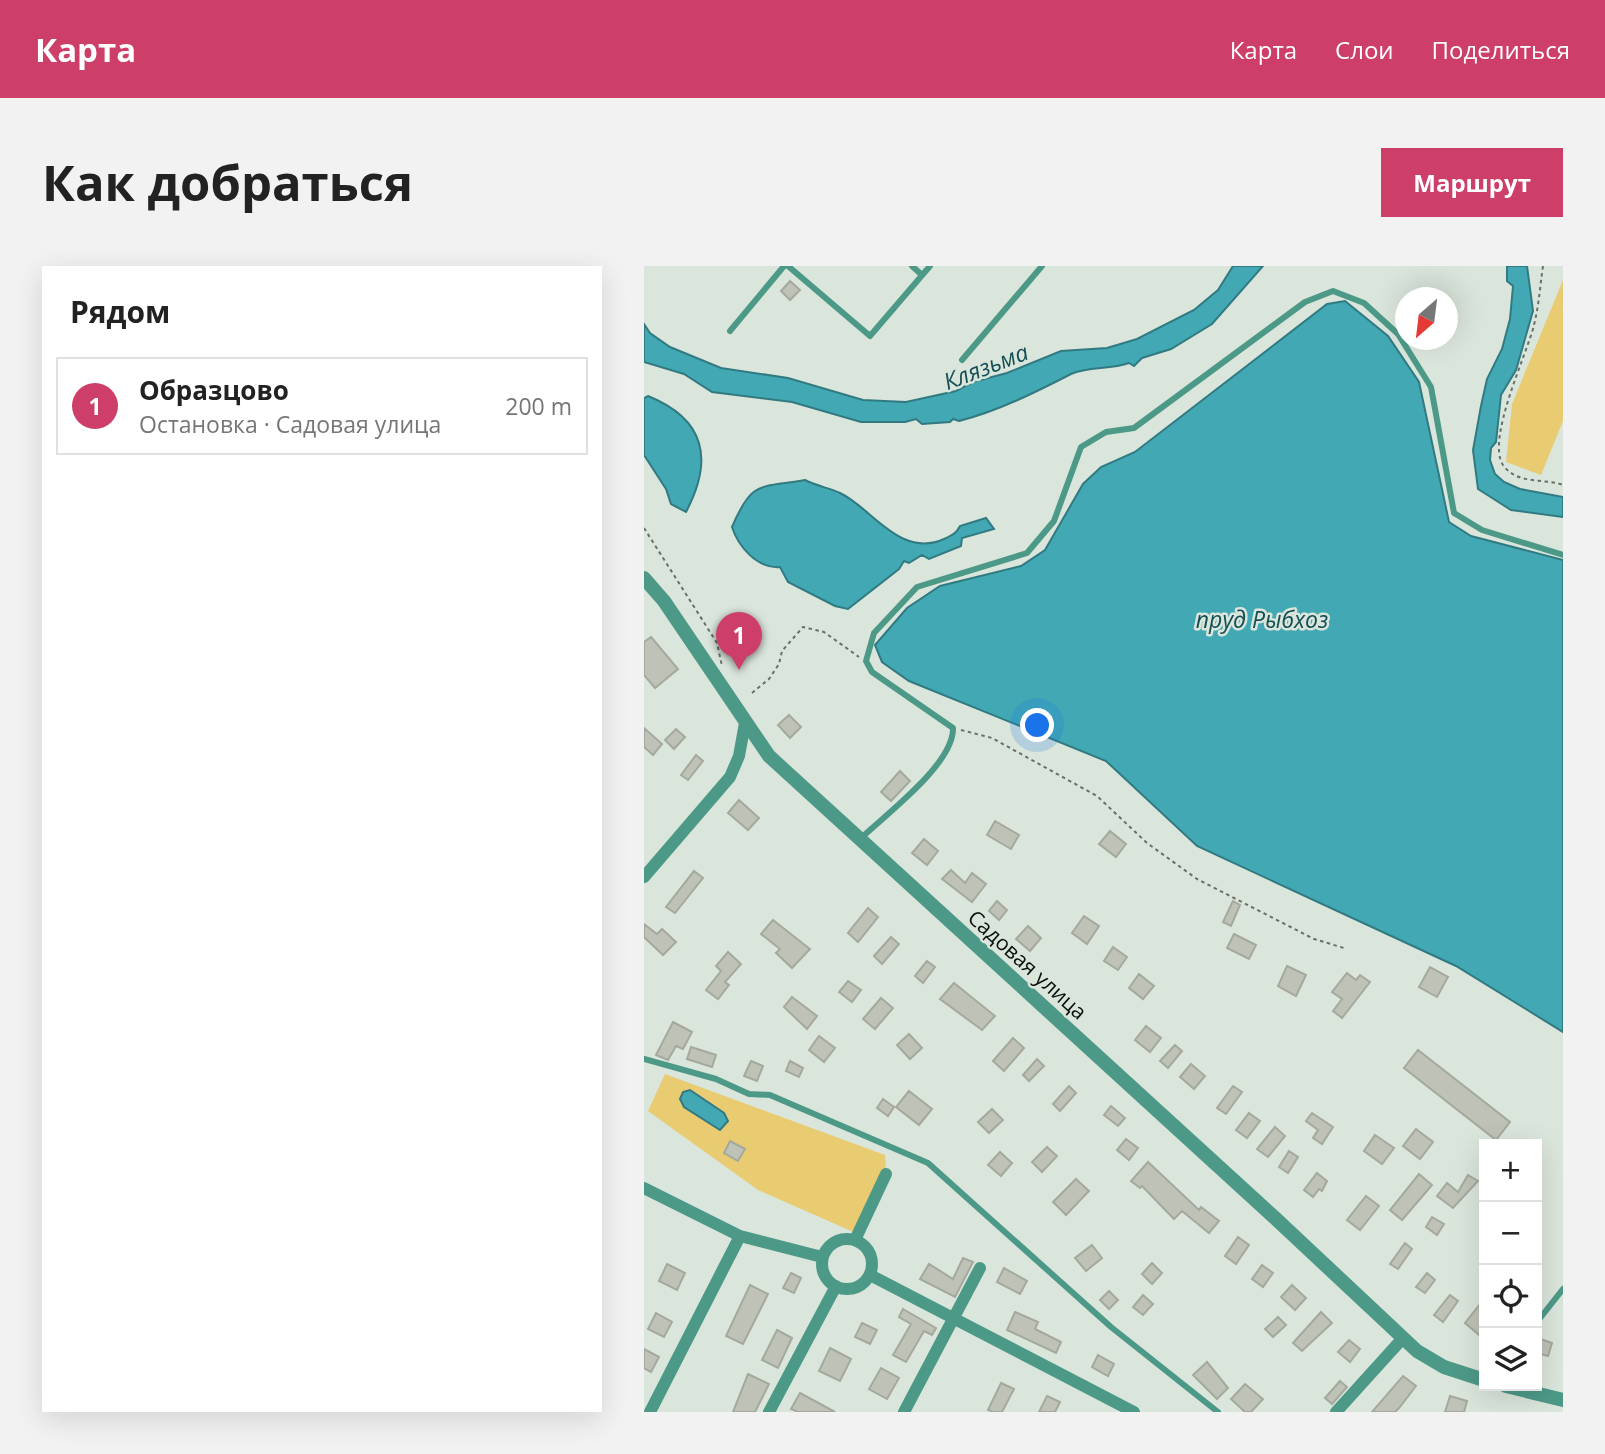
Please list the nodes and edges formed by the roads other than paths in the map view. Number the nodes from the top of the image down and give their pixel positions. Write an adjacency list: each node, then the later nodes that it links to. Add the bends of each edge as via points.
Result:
1 (786, 266): 5 (lane, via 870,336); 6 (lane)
2 (912, 266): 5 (lane)
3 (930, 266): 5 (lane)
4 (1042, 266): 7 (lane)
5 (922, 275)
6 (730, 331)
7 (962, 360)
8 (1563, 555): 11 (lane, via 1482,530 1454,513 1431,387 1398,334 1364,303 1333,291 1305,302 1133,428 1106,432 1082,447 1054,521 1027,553 917,587 874,633 866,661 872,671 953,728 953,739 944,758)
9 (644, 578): 10 (street, Садовая улица)
10 (745, 723): 11 (street, Садовая улица, via 769,756); 12 (street, via 730,777)
11 (859, 840): 25 (street, Садовая улица)
12 (644, 877)
13 (644, 1059): 33 (lane, via 716,1079 749,1094 770,1095 928,1163 1111,1327)
14 (886, 1174): 17 (street)
15 (644, 1188): 16 (street)
16 (740, 1236): 18 (street); 30 (street)
17 (855, 1240): 18 (street, via 835,1241); 20 (street, via 870,1254)
18 (822, 1257): 21 (street, via 823,1275)
19 (980, 1268): 24 (street)
20 (870, 1275): 21 (street, via 855,1288); 24 (street)
21 (836, 1286): 31 (street)
22 (1563, 1289): 23 (lane)
23 (1542, 1316)
24 (953, 1318): 29 (street); 32 (street)
25 (1403, 1338): 26 (street, Садовая улица, via 1444,1367); 34 (street)
26 (1479, 1378)
27 (1526, 1391): 28 (street)
28 (1563, 1400)
29 (1125, 1410)
30 (650, 1412)
31 (769, 1412)
32 (904, 1412)
33 (1218, 1412)
34 (1336, 1412)

